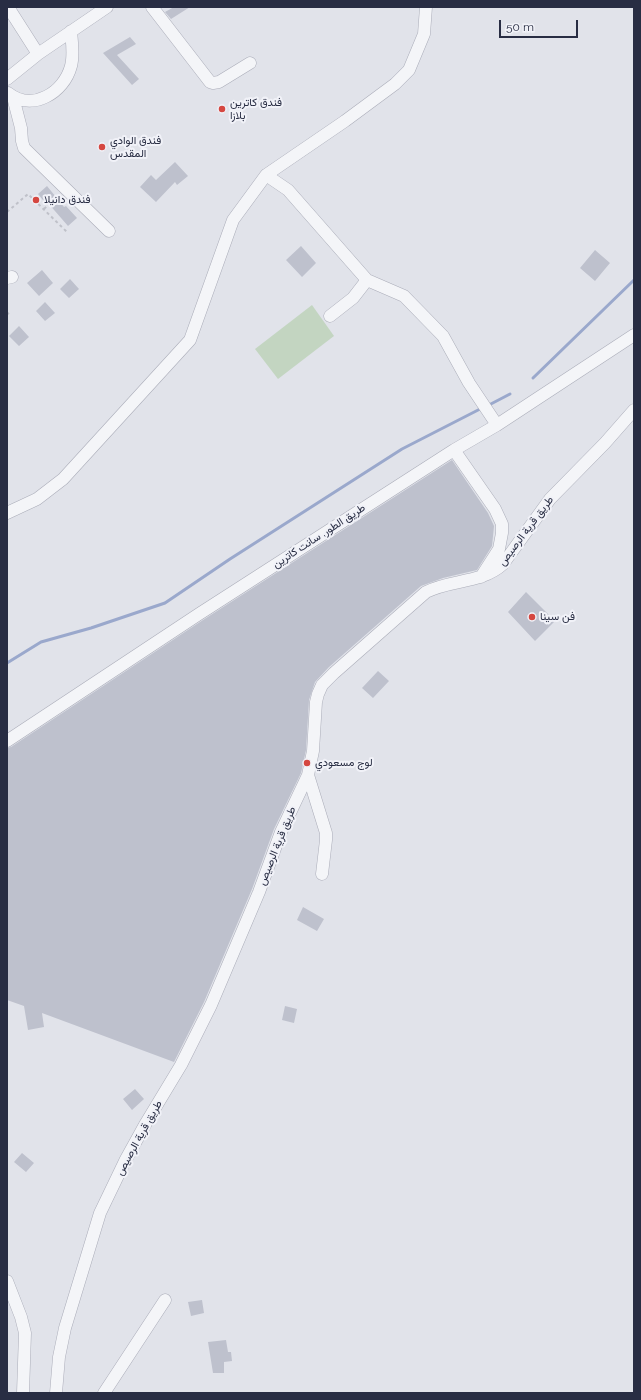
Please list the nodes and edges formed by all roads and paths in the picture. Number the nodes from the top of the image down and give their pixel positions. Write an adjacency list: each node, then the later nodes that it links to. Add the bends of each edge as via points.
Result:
1 (8, 7): 6 (street)
2 (107, 7): 5 (street)
3 (152, 7): 7 (street, via 210,82 219,82)
4 (426, 7): 10 (street, via 424,34 409,70 395,84 345,121)
5 (71, 31): 6 (street); 9 (street, via 71,65 62,84 39,100 30,102)
6 (38, 54): 8 (street)
7 (250, 63)
8 (7, 79)
9 (10, 94): 14 (street, via 22,131 24,148)
10 (266, 175): 16 (street, via 288,190); 24 (street, via 233,220 190,340 63,479 37,499)
11 (57, 196): 12 (path)
12 (44, 210): 13 (path, via 28,194); 15 (path)
13 (7, 212)
14 (109, 231)
15 (68, 233)
16 (366, 280): 19 (street, via 353,298); 22 (street, via 404,296 443,336 469,383)
17 (7, 312): 18 (path)
18 (10, 316)
19 (330, 316)
20 (634, 335): 22 (street, طريق الطور, سانت كاترين)
21 (634, 410): 25 (street, طريق قرية الرصيص, via 550,499 503,564)
22 (497, 425): 23 (street, طريق الطور, سانت كاترين)
23 (454, 450): 25 (street, via 495,509 502,524 499,549); 26 (street, طريق الطور, سانت كاترين, via 205,610)
24 (7, 513)
25 (481, 577): 27 (street, طريق قرية الرصيص, via 426,592 327,678 316,702 313,752)
26 (7, 742)
27 (308, 775): 28 (street, via 326,833); 32 (street, طريق قرية الرصيص, via 280,832 259,892 211,1005 181,1064 128,1155 100,1213 65,1328)
28 (322, 874)
29 (7, 1281): 31 (street, via 25,1333)
30 (165, 1300): 33 (street)
31 (23, 1393)
32 (56, 1393)
33 (104, 1393)

